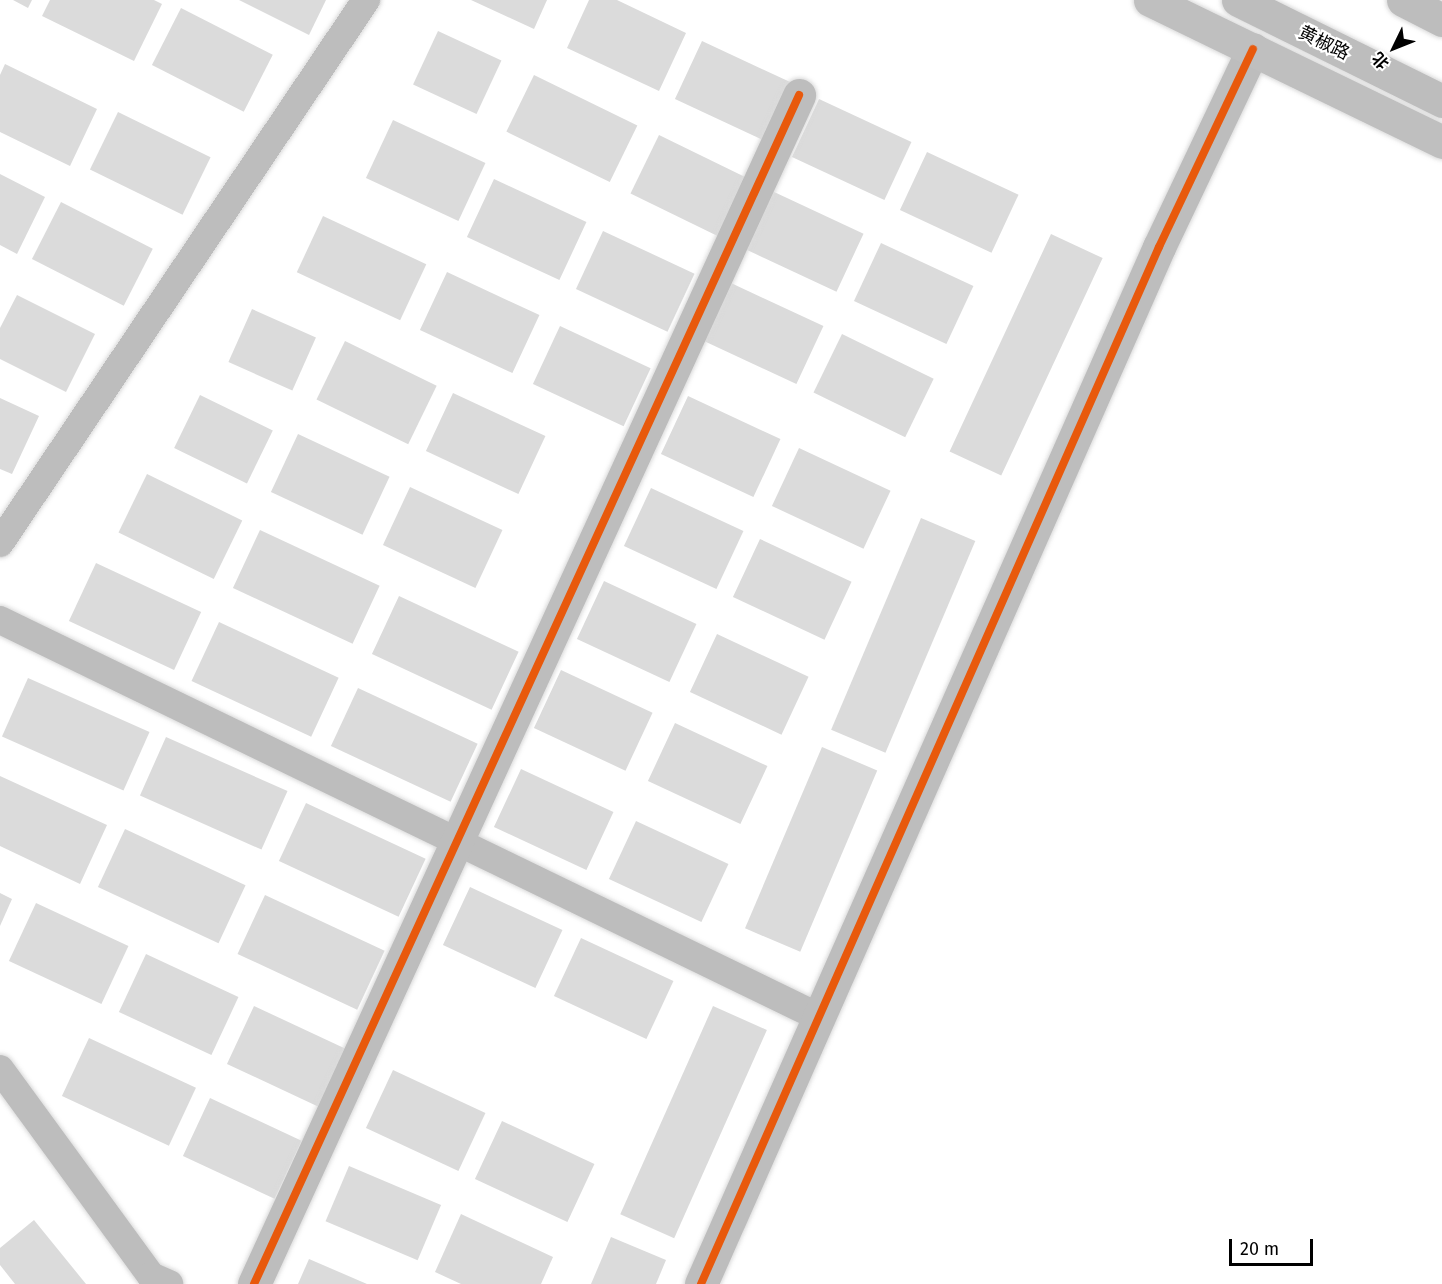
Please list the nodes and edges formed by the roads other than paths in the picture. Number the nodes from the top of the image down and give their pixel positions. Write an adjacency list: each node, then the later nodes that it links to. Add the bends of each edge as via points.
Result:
1 (366, 0): 10 (street)
2 (1150, 0): 6 (main road)
3 (1238, 0): 8 (street, 黄椒路)
4 (1402, 0): 5 (street)
5 (1442, 20)
6 (1253, 49): 9 (main road); 13 (street, via 1154,258)
7 (799, 95): 12 (street)
8 (1442, 101)
9 (1442, 142)
10 (0, 543)
11 (0, 620): 12 (street)
12 (458, 840): 13 (street); 16 (street)
13 (817, 1016): 17 (street)
14 (0, 1069): 15 (street, via 151,1275)
15 (169, 1284)
16 (254, 1284)
17 (701, 1284)

